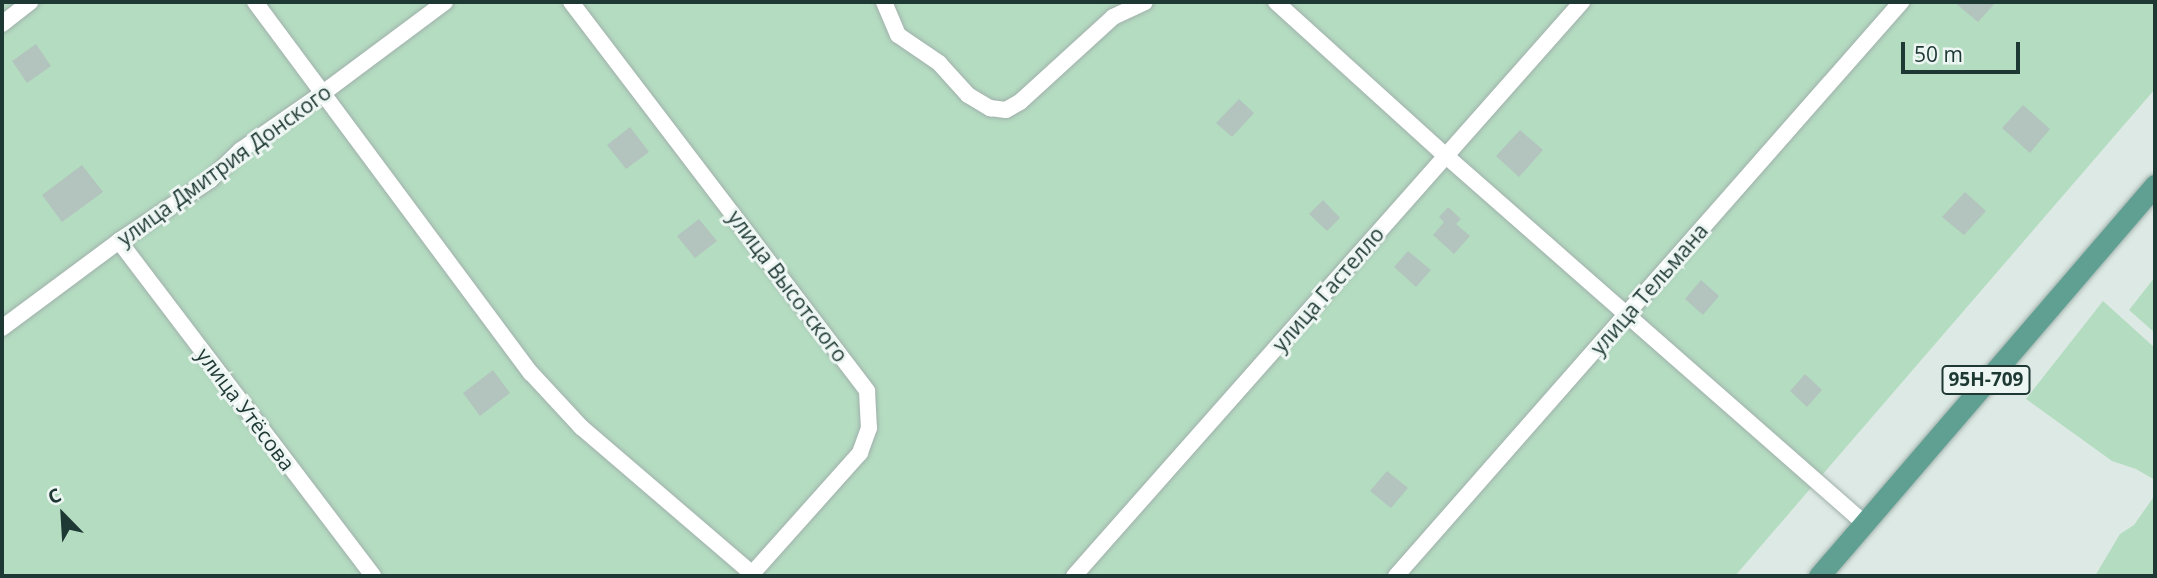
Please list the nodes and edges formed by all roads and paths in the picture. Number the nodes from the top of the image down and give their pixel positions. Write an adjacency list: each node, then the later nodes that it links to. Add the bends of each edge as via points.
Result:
1 (30, 2): 10 (street)
2 (255, 2): 11 (street)
3 (445, 2): 11 (street, улица Дмитрия Донского)
4 (571, 2): 18 (street, улица Высотского, via 867,391 869,428 860,453)
5 (884, 2): 6 (street, via 898,35 939,63 968,95 990,108 1006,110 1113,17)
6 (1145, 2)
7 (1582, 2): 12 (street, улица Гастелло)
8 (1901, 2): 15 (street, улица Тельмана)
9 (1283, 4): 12 (street)
10 (2, 24)
11 (323, 93): 14 (street, улица Дмитрия Донского, via 241,150 210,180); 18 (street, via 531,373 581,428)
12 (1445, 155): 15 (street); 20 (street, улица Гастелло)
13 (2155, 185): 17 (main road, 95Н-709)
14 (119, 241): 16 (street, улица Дмитрия Донского); 19 (street, улица Утёсова)
15 (1626, 313): 17 (street); 21 (street, улица Тельмана)
16 (2, 328)
17 (1864, 523): 22 (main road, 95Н-709)
18 (754, 575)
19 (373, 576)
20 (1074, 576)
21 (1396, 576)
22 (1819, 576)

